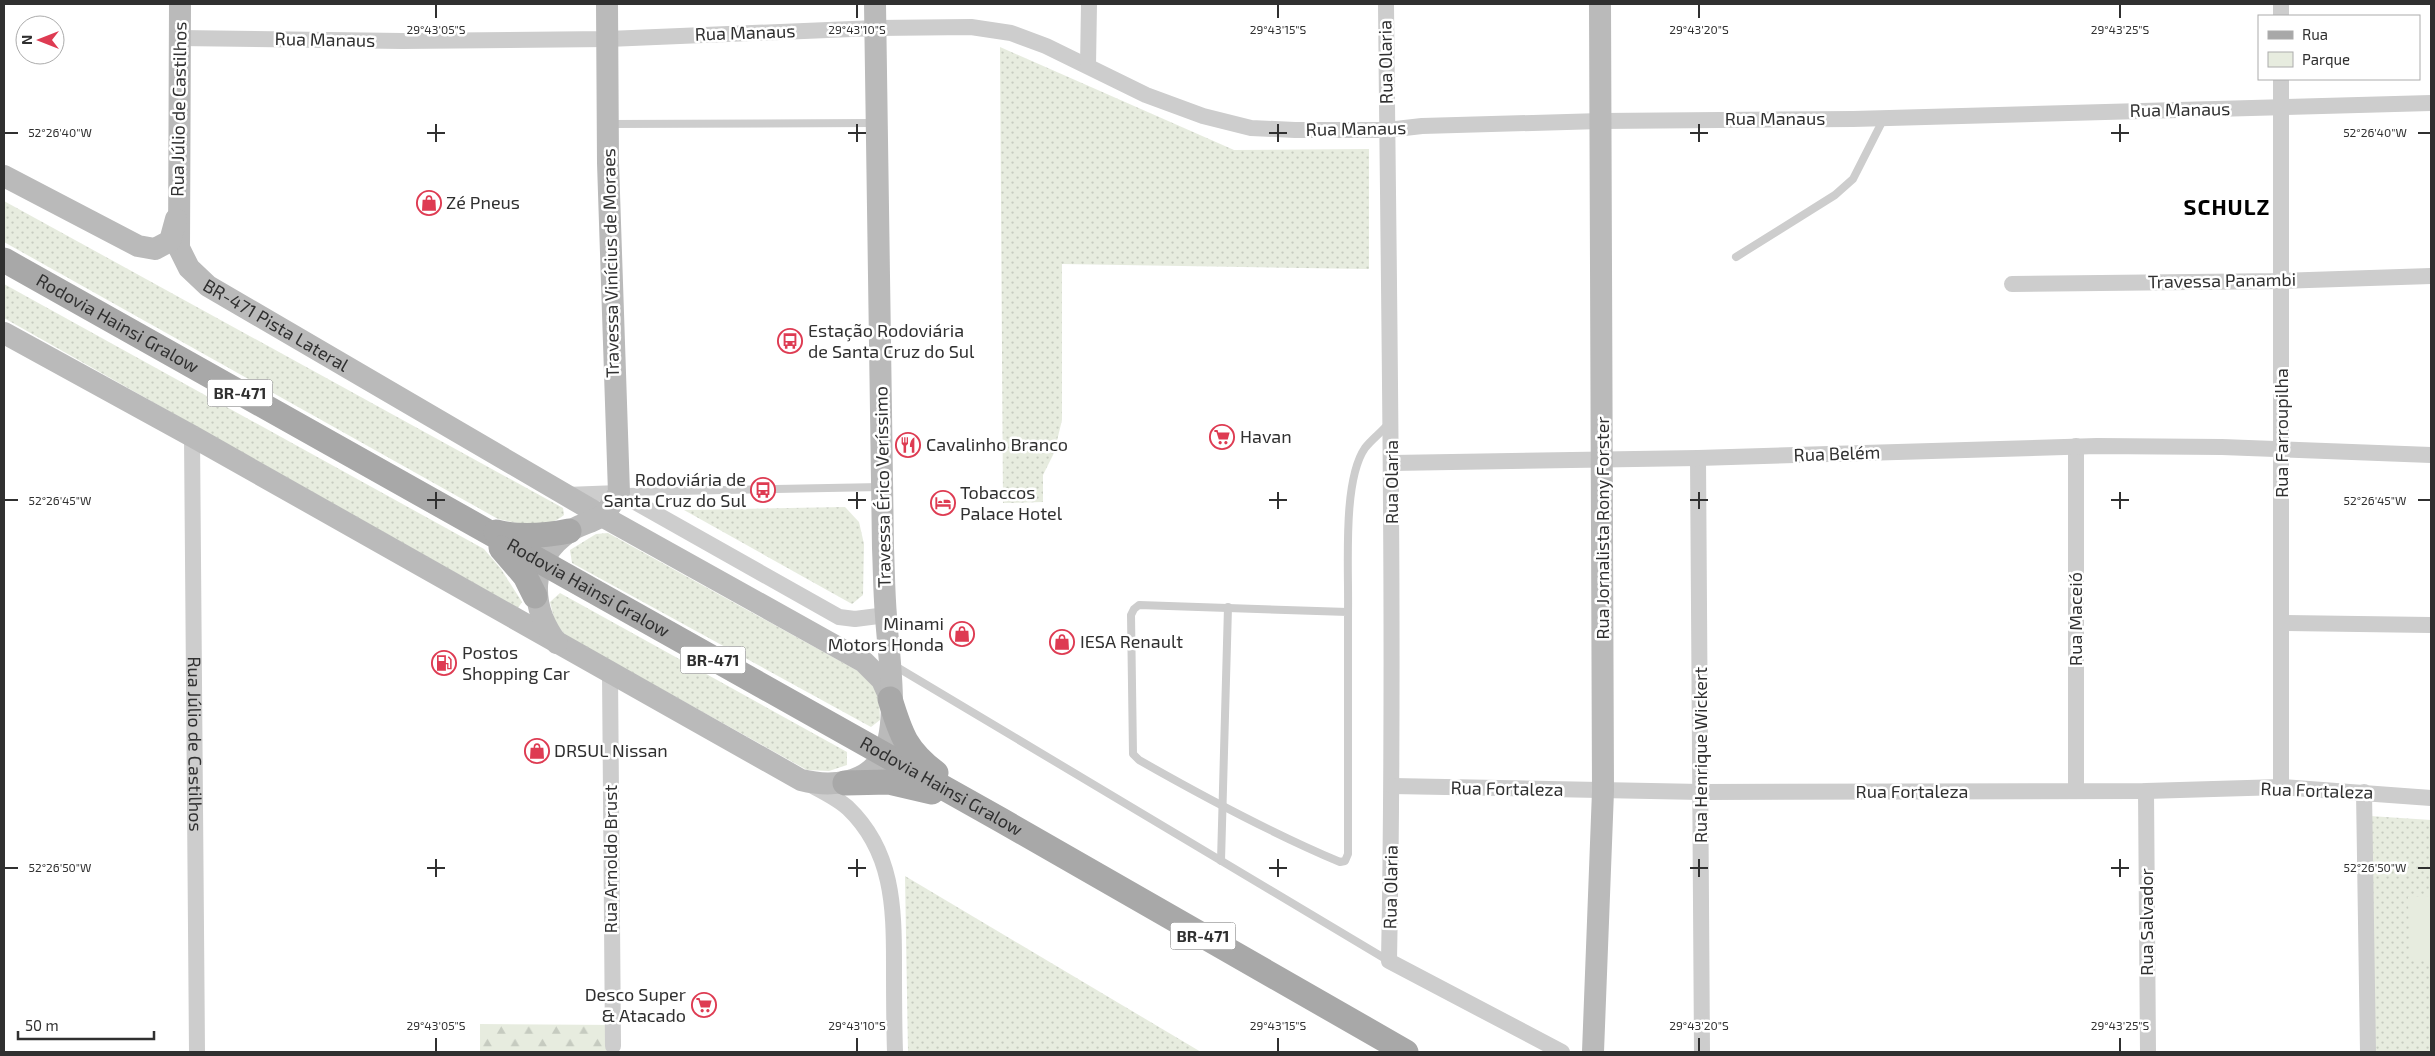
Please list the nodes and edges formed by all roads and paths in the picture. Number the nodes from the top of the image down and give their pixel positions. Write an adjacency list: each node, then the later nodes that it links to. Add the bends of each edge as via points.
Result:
1 (180, 4): 8 (street, Rua Júlio de Castilhos)
2 (607, 4): 9 (street, Travessa Vinícius de Moraes)
3 (875, 4): 7 (street, Travessa Érico Veríssimo)
4 (1089, 4): 10 (street)
5 (1386, 4): 18 (street, Rua Olaria)
6 (1600, 4): 15 (street, Rua Jornalista Rony Forster)
7 (876, 28): 9 (street, Rua Manaus); 10 (street, Rua Manaus, via 971,27 1011,33); 16 (street, Travessa Érico Veríssimo)
8 (179, 38): 9 (street, Rua Manaus); 20 (street, Rua Júlio de Castilhos)
9 (608, 39): 17 (street, Travessa Vinícius de Moraes)
10 (1088, 66): 18 (street, Rua Manaus, via 1146,95 1203,116 1251,128)
11 (2281, 80): 13 (street, Rua Farroupilha)
12 (2431, 103): 13 (street, Rua Manaus)
13 (2281, 108): 14 (street, Rua Manaus); 24 (street, Rua Farroupilha)
14 (1884, 118): 15 (street, Rua Manaus); 21 (lane, via 1853,179 1835,195)
15 (1601, 120): 18 (street, Rua Manaus); 33 (street, Rua Jornalista Rony Forster)
16 (877, 123): 17 (lane); 35 (street, Travessa Érico Veríssimo)
17 (608, 124): 36 (street, Travessa Vinícius de Moraes)
18 (1387, 130): 27 (street, Rua Olaria)
19 (5, 177): 20 (street, via 138,246 155,249 170,241)
20 (178, 213): 37 (street, BR-471 Pista Lateral, via 179,248 189,268 208,286)
21 (1736, 257)
22 (4, 260): 39 (main road, Rodovia Hainsi Gralow / BR-471)
23 (2431, 276): 24 (street, Travessa Panambi)
24 (2282, 281): 25 (street, Travessa Panambi); 30 (street, Rua Farroupilha)
25 (2012, 284)
26 (4, 332): 28 (street)
27 (1391, 422): 34 (street, Rua Olaria); 44 (lane, via 1364,449 1354,476 1349,508)
28 (192, 436): 48 (street); 68 (street, Rua Júlio de Castilhos)
29 (2076, 446): 30 (street, Rua Belém); 32 (street, Rua Belém); 58 (street, Rua Maceió)
30 (2283, 450): 31 (street, Rua Belém); 46 (street, Rua Farroupilha)
31 (2431, 455)
32 (1698, 458): 33 (street, Rua Belém); 60 (street, Rua Henrique Wickert)
33 (1603, 460): 34 (street, Rua Belém); 57 (street, Rua Jornalista Rony Forster)
34 (1392, 463): 55 (street, Rua Olaria)
35 (883, 487): 36 (lane); 45 (street, Travessa Érico Veríssimo)
36 (619, 492): 37 (street); 38 (street); 45 (street, via 840,617 855,619)
37 (566, 495): 38 (street, BR-471 Pista Lateral)
38 (602, 516): 40 (street); 49 (street, BR-471 Pista Lateral)
39 (476, 527): 40 (main road, via 510,535 546,536); 41 (main road, Rodovia Hainsi Gralow / BR-471); 42 (main road, via 504,550 525,576)
40 (569, 531): 41 (street)
41 (543, 564): 42 (street); 52 (main road, Rodovia Hainsi Gralow / BR-471)
42 (535, 596): 48 (street, via 547,630)
43 (1228, 607): 44 (lane); 63 (lane); 63 (lane, via 1139,605 1131,615 1133,754)
44 (1348, 612): 63 (lane, via 1348,854 1345,861 1316,852)
45 (886, 614): 49 (street, Travessa Érico Veríssimo)
46 (2282, 623): 47 (street); 56 (street, Rua Farroupilha)
47 (2431, 625)
48 (558, 644): 50 (street)
49 (877, 662): 51 (street, Travessa Érico Veríssimo); 65 (lane)
50 (610, 672): 53 (street); 67 (street, Rua Arnoldo Brust)
51 (890, 699): 52 (street, Travessa Érico Veríssimo, via 891,725); 64 (main road, via 907,744 918,759)
52 (883, 755): 54 (street, via 872,770); 64 (main road, Rodovia Hainsi Gralow / BR-471)
53 (801, 780): 54 (street, via 824,784); 69 (street, via 847,807 858,819 877,850 890,882 894,908)
54 (845, 782): 64 (main road, via 889,782 915,787)
55 (1392, 786): 57 (street, Rua Fortaleza); 66 (street, Rua Olaria)
56 (2281, 787): 59 (street, Rua Fortaleza); 61 (street, Rua Fortaleza)
57 (1603, 791): 60 (street, Rua Fortaleza); 72 (street, Rua Jornalista Rony Forster)
58 (2076, 791): 59 (street, Rua Fortaleza); 60 (street, Rua Fortaleza)
59 (2146, 791): 74 (street, Rua Salvador)
60 (1701, 792): 73 (street, Rua Henrique Wickert)
61 (2364, 792): 62 (street, Rua Fortaleza); 75 (street)
62 (2431, 798)
63 (1224, 806): 65 (lane)
64 (1001, 820): 70 (main road, Rodovia Hainsi Gralow / BR-471)
65 (1221, 861): 66 (lane)
66 (1389, 961): 71 (street)
67 (613, 1046)
68 (197, 1052)
69 (894, 1052)
70 (1406, 1052)
71 (1562, 1052)
72 (1593, 1052)
73 (1702, 1052)
74 (2148, 1052)
75 (2368, 1052)

